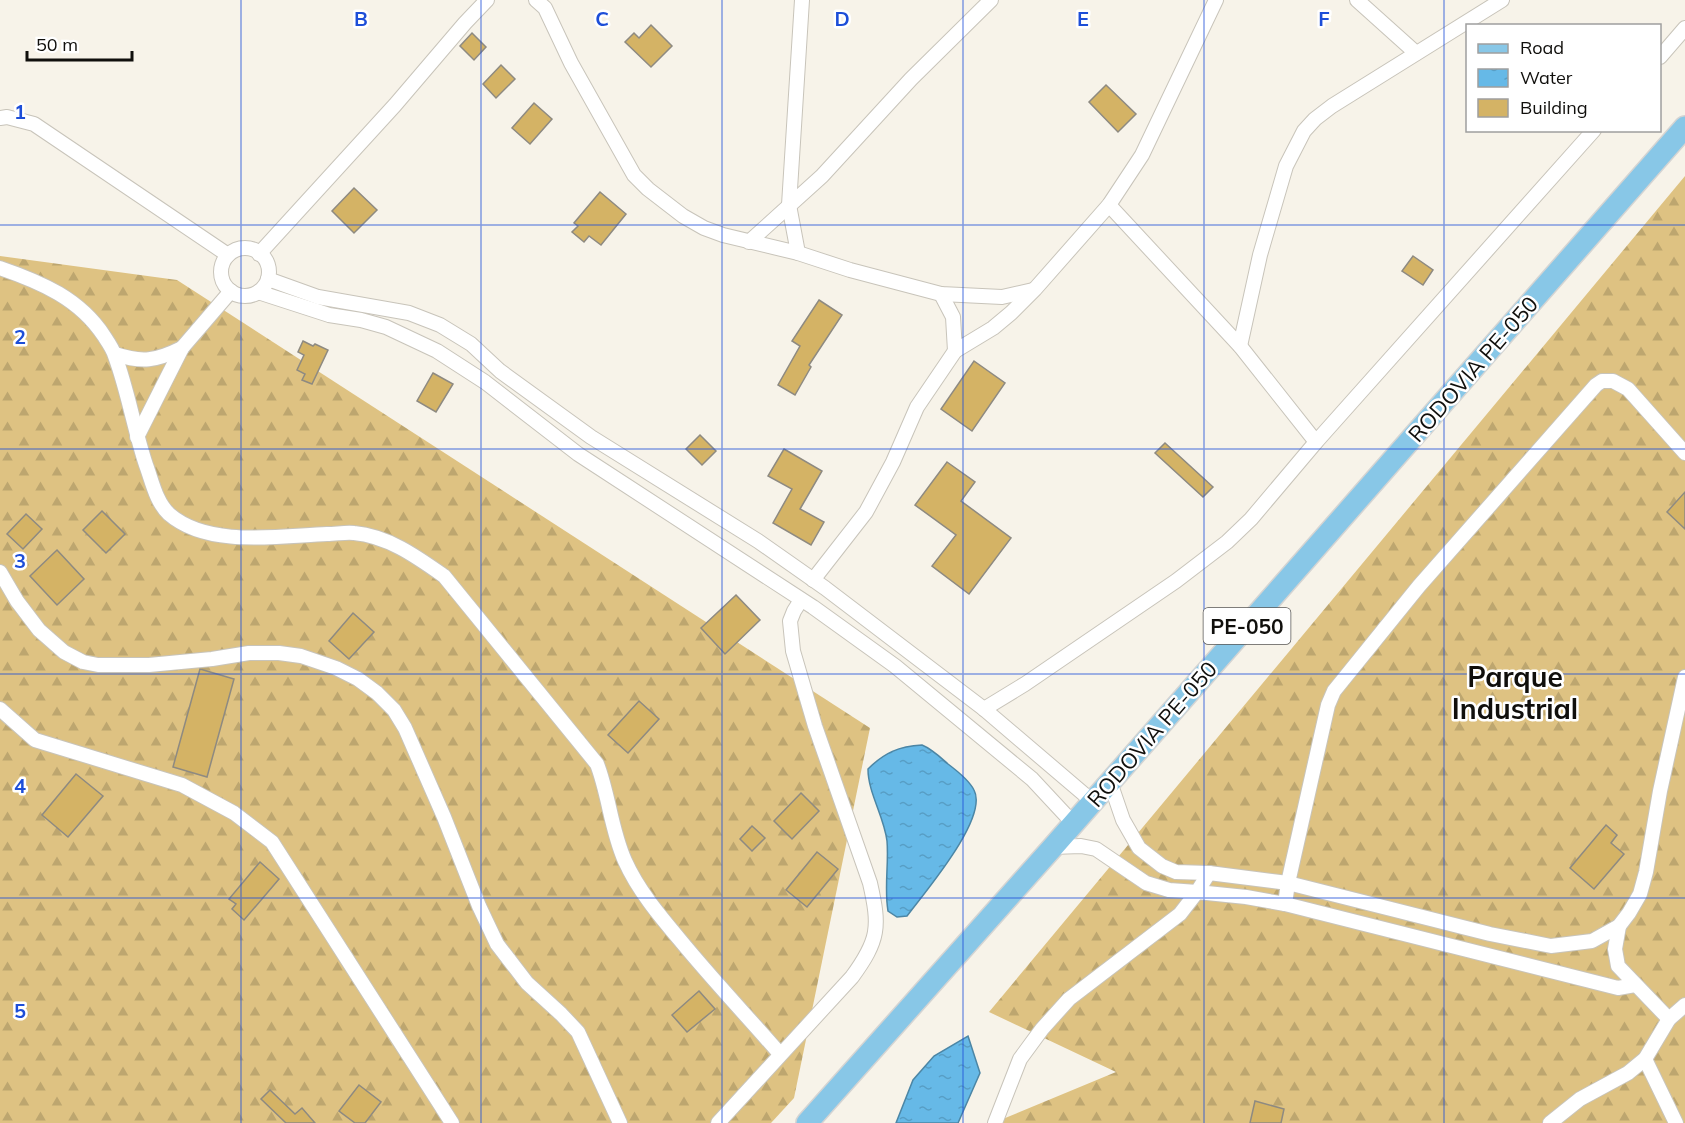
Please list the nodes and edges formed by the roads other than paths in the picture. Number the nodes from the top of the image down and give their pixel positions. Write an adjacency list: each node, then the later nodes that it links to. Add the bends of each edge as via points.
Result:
1 (488, 0): 18 (street)
2 (536, 0): 16 (street, via 545,8 634,175 697,224)
3 (802, 0): 14 (street)
4 (992, 0): 14 (street, via 911,79 828,170)
5 (1216, 0): 15 (street, via 1142,155)
6 (1357, 0): 9 (street)
7 (1502, 0): 9 (street)
8 (1685, 28): 10 (street)
9 (1416, 53): 26 (street, via 1315,119 1296,146 1286,166 1260,255)
10 (1661, 55)
11 (0, 118): 19 (street, via 34,124)
12 (1685, 127): 45 (main road, RODOVIA PE-050 / PE-050)
13 (1592, 132): 31 (street)
14 (789, 205): 16 (street); 17 (street)
15 (1109, 205): 22 (street); 26 (street)
16 (749, 242): 17 (street)
17 (798, 253): 25 (street)
18 (259, 254): 19 (street, via 240,249); 21 (street, via 268,265)
19 (228, 255): 23 (street, via 221,274)
20 (0, 268): 29 (street, via 51,288 76,304 96,323)
21 (268, 279): 24 (street); 34 (street, via 318,297 409,314 440,325 471,344 500,371 591,437)
22 (1035, 290): 25 (street, via 1002,297); 28 (street, via 993,328)
23 (231, 291): 24 (street, via 244,296); 27 (street)
24 (258, 292): 36 (street, via 329,315 386,327 437,351 485,382 578,454)
25 (941, 294): 28 (street, via 953,317)
26 (1240, 346): 31 (street)
27 (182, 348): 29 (street, via 145,360); 30 (street)
28 (955, 351): 34 (street, via 917,407 866,512)
29 (115, 354): 30 (street)
30 (137, 437): 61 (street, via 157,496 167,512 189,528 252,537 354,533 382,539 415,555 444,576 597,764 624,859 643,894)
31 (1316, 442): 40 (street, via 1251,519 1202,563)
32 (1685, 453): 52 (street, via 1628,389 1613,381 1596,385 1574,408 1419,586 1334,691)
33 (0, 572): 64 (street, via 39,630 64,652 83,662 149,665 279,652 336,668 377,693 405,728 496,944 527,983 578,1032)
34 (808, 576): 35 (street); 36 (street)
35 (825, 588): 37 (street); 40 (street)
36 (789, 593): 37 (street)
37 (807, 604): 42 (street, via 895,666); 61 (street, via 794,611 790,621 793,651 870,883 877,922 872,945 857,970)
38 (1685, 677): 56 (street, via 1646,872 1640,894)
39 (0, 709): 63 (street, via 35,740 182,785 234,813 272,842)
40 (984, 709): 41 (street)
41 (1002, 724): 42 (street); 43 (street)
42 (986, 740): 44 (street)
43 (1047, 763): 44 (street); 46 (street)
44 (1032, 779): 47 (street)
45 (1110, 782): 46 (main road, RODOVIA PE-050 / PE-050); 49 (street, via 1123,820)
46 (1092, 801): 47 (main road, RODOVIA PE-050 / PE-050)
47 (1073, 823): 48 (main road, RODOVIA PE-050 / PE-050)
48 (1053, 847): 50 (street, via 1096,849); 66 (main road, RODOVIA PE-050 / PE-050)
49 (1139, 848): 50 (street); 51 (street, via 1161,866 1176,872)
50 (1121, 865): 53 (street, via 1157,887)
51 (1209, 873): 52 (street); 53 (street)
52 (1288, 883): 54 (street); 55 (street)
53 (1197, 892): 54 (street); 67 (street, via 1180,914 1088,983 1042,1029 1020,1059)
54 (1285, 904): 57 (street)
55 (1407, 913): 56 (street, via 1551,946 1592,941); 57 (street)
56 (1619, 926): 58 (street, via 1615,949 1618,966)
57 (1401, 935): 58 (street, via 1618,988)
58 (1635, 985): 60 (street)
59 (1685, 1005): 60 (street)
60 (1669, 1019): 62 (street)
61 (780, 1054): 65 (street)
62 (1645, 1059): 68 (street, via 1628,1073 1580,1099); 69 (street)
63 (452, 1123)
64 (620, 1123)
65 (718, 1123)
66 (807, 1123)
67 (994, 1123)
68 (1550, 1123)
69 (1676, 1123)

